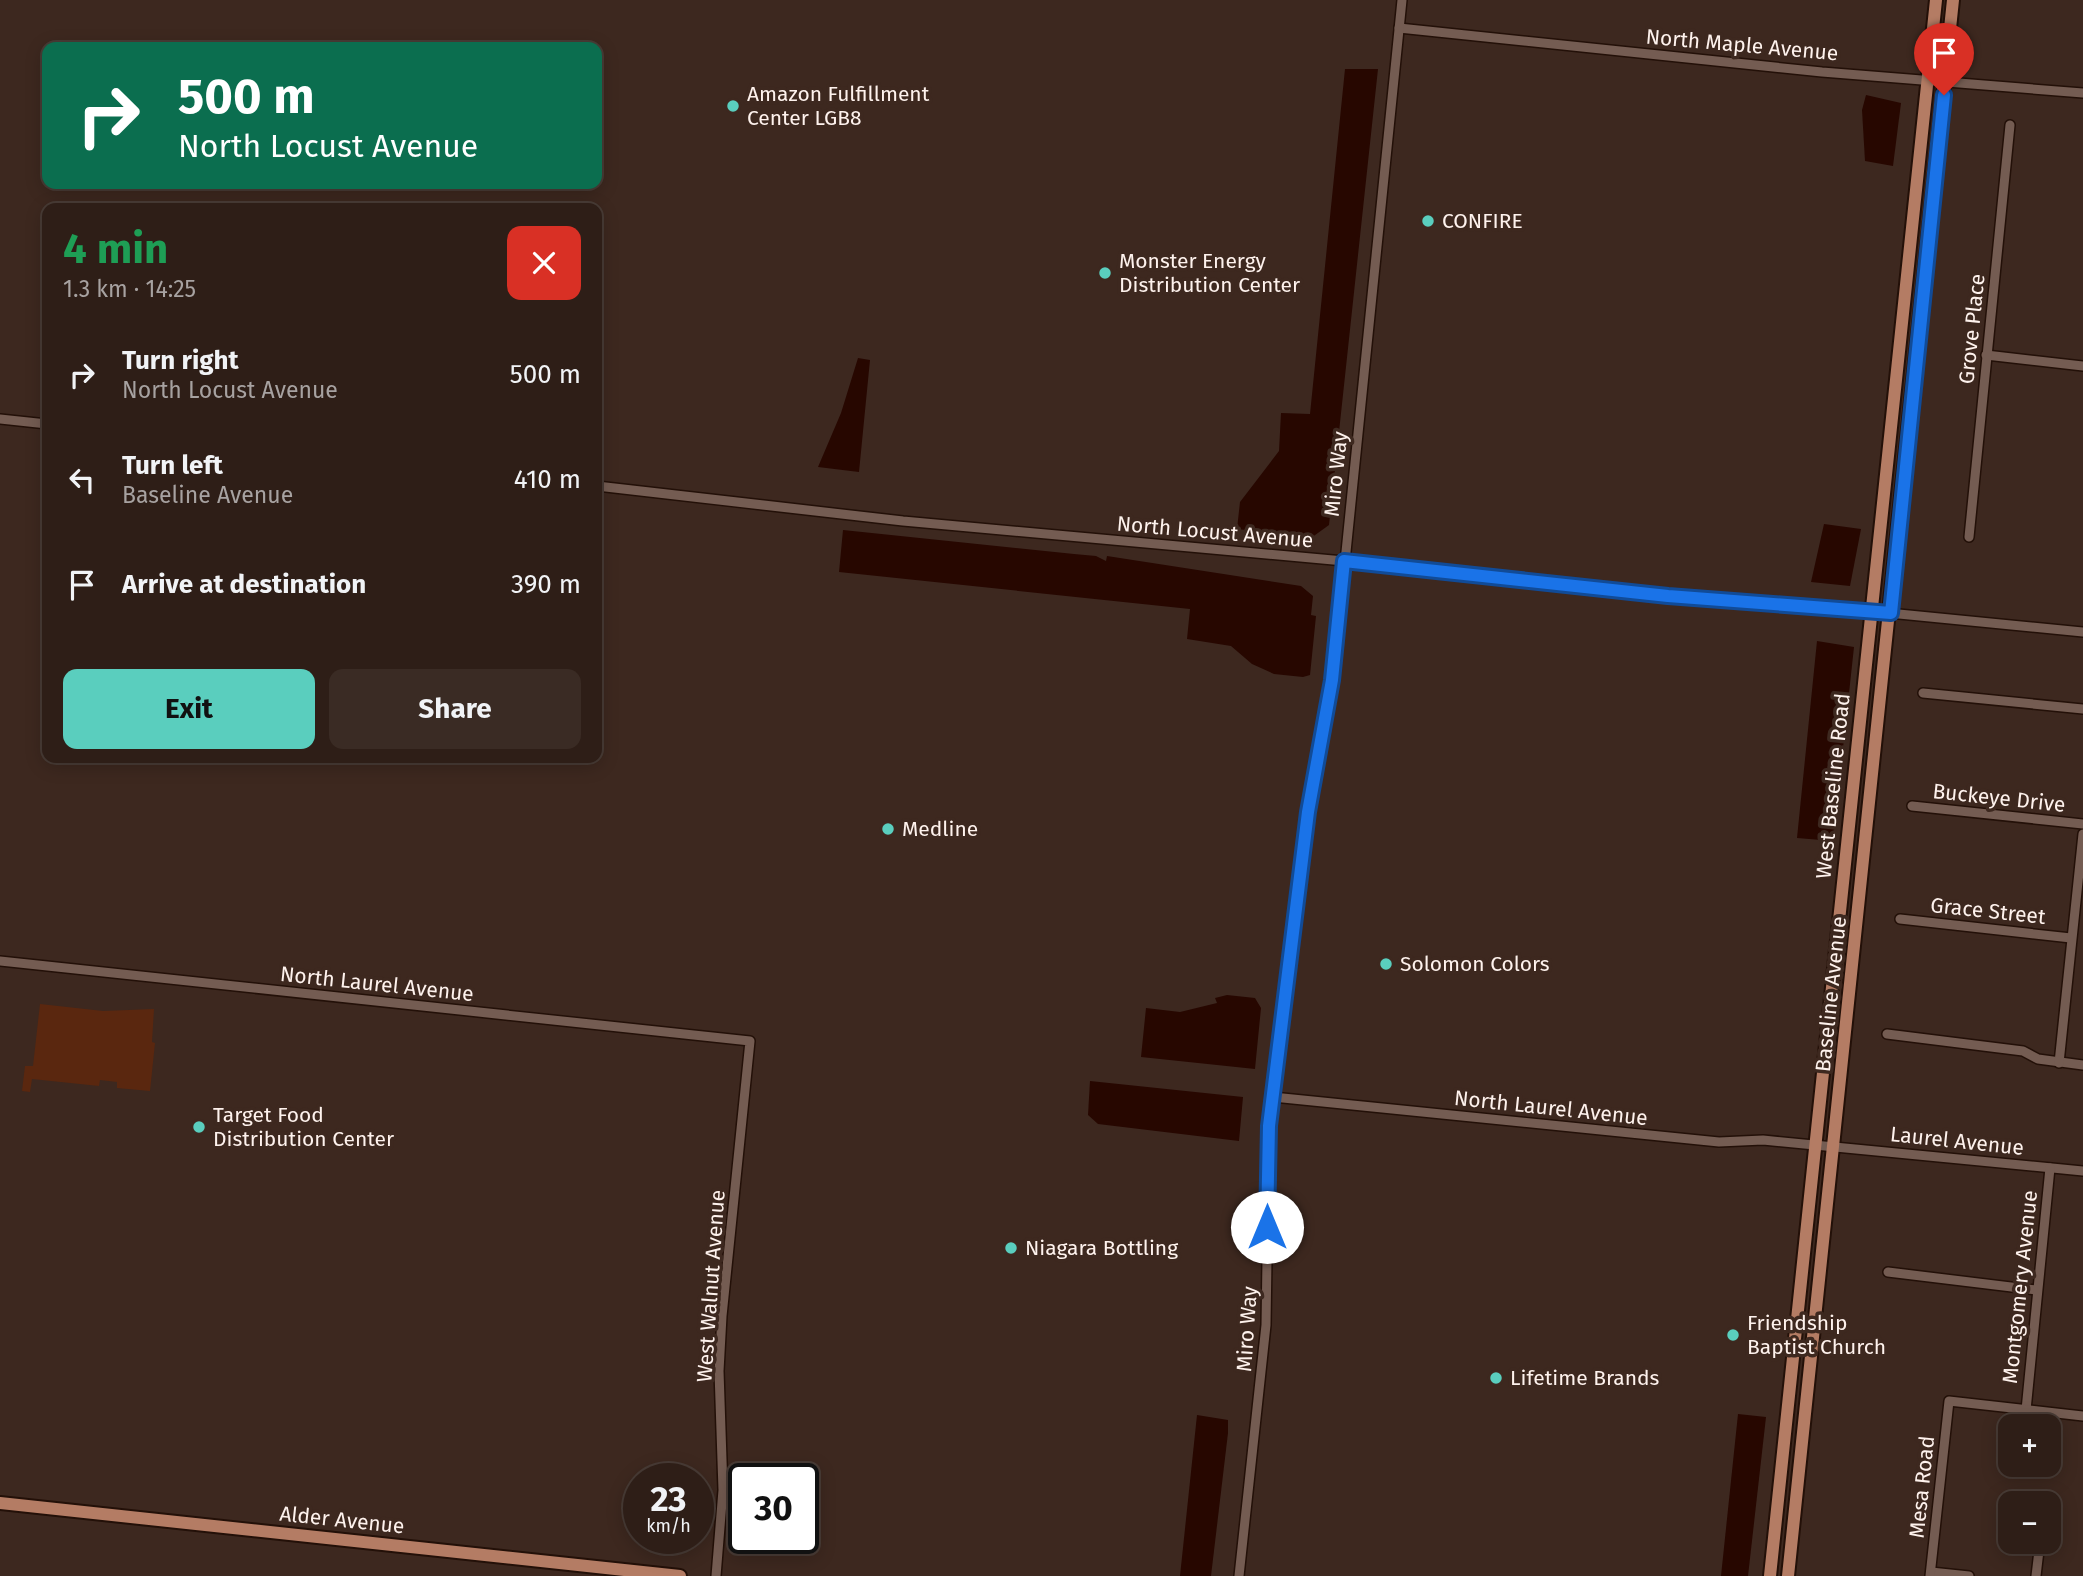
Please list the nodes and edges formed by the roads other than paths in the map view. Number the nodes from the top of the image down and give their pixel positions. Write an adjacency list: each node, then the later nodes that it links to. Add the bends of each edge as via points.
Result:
1 (1402, 0): 4 (street, Miro Way)
2 (1936, 0): 5 (main road, West Baseline Road)
3 (1954, 0): 6 (main road)
4 (1399, 28): 5 (street, North Maple Avenue); 15 (street, Miro Way)
5 (1927, 80): 6 (street, North Maple Avenue); 16 (main road, West Baseline Road)
6 (1945, 81): 7 (street, North Maple Avenue); 17 (main road, Baseline Avenue)
7 (2083, 93)
8 (2010, 125): 9 (street, Grove Place)
9 (1986, 355): 10 (street); 14 (street, Grove Place)
10 (2083, 366)
11 (0, 419): 12 (street)
12 (42, 424)
13 (602, 487): 15 (street, North Locust Avenue, via 903,521)
14 (1969, 537)
15 (1344, 561): 16 (street, North Locust Avenue, via 1668,596); 31 (street, Miro Way, via 1332,680 1308,812)
16 (1872, 611): 17 (street, North Locust Avenue); 32 (main road, West Baseline Road)
17 (1891, 613): 18 (street, North Locust Avenue); 32 (main road, Baseline Avenue)
18 (2083, 632)
19 (1923, 693): 20 (street)
20 (2083, 709)
21 (1912, 806): 22 (street, Buckeye Drive)
22 (2083, 824)
23 (2083, 834): 25 (street)
24 (1900, 919): 25 (street, Grace Street)
25 (2071, 938): 29 (street)
26 (0, 961): 28 (street, North Laurel Avenue)
27 (1887, 1034): 29 (street, via 2023,1051)
28 (750, 1041): 43 (street, West Walnut Avenue, via 722,1316 723,1490)
29 (2059, 1063): 30 (street)
30 (2083, 1065)
31 (1273, 1097): 32 (street, North Laurel Avenue, via 1718,1142 1763,1140); 44 (street, Miro Way, via 1266,1325)
32 (1825, 1146): 33 (street, Laurel Avenue); 45 (main road, West Baseline Road); 46 (main road, Baseline Avenue)
33 (2050, 1168): 34 (street, Laurel Avenue); 36 (street, Montgomery Avenue)
34 (2083, 1171)
35 (1888, 1272): 36 (street)
36 (2036, 1290): 37 (street, Montgomery Avenue)
37 (2026, 1410): 38 (street); 41 (street, Mesa Road, via 1949,1401)
38 (2083, 1416)
39 (0, 1503): 42 (main road, Alder Avenue)
40 (2039, 1554): 48 (street)
41 (1931, 1574): 47 (street)
42 (680, 1576)
43 (716, 1576)
44 (1239, 1576)
45 (1770, 1576)
46 (1788, 1576)
47 (1969, 1576)
48 (2036, 1576)

